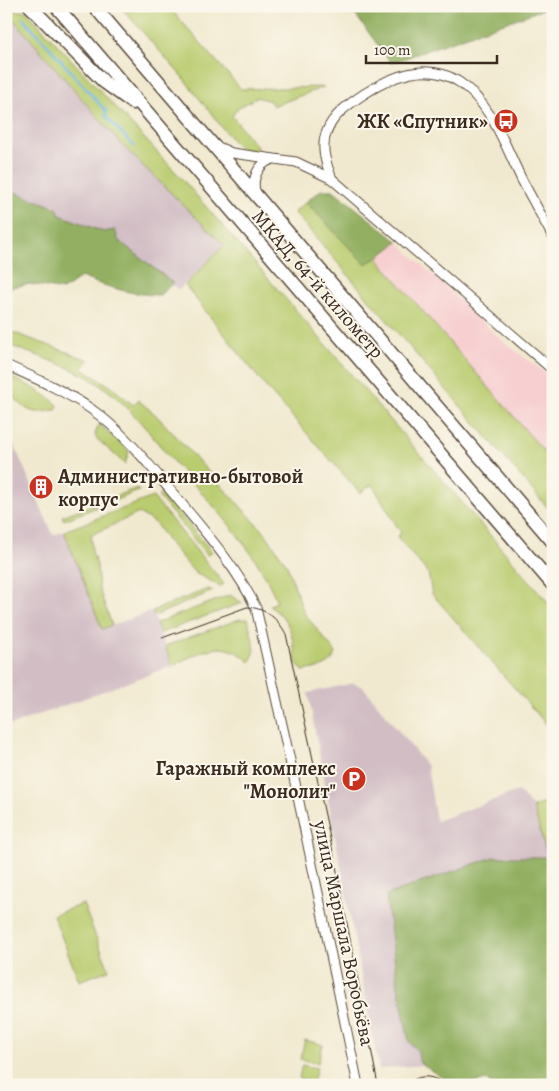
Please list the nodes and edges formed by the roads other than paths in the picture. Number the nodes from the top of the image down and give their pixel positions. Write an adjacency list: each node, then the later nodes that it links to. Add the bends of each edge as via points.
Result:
1 (30, 6): 4 (highway, via 104,82)
2 (56, 6): 4 (highway, МКАД, 64-й километр)
3 (94, 6): 5 (highway, МКАД, 64-й километр)
4 (153, 118): 15 (highway, МКАД, 64-й километр)
5 (209, 142): 6 (street, via 232,153); 10 (highway, МКАД, 64-й километр)
6 (275, 159): 8 (street); 10 (street, via 267,161 257,172 254,186)
7 (325, 159): 8 (street); 9 (street); 11 (street, via 326,132 335,117 354,101 387,79 423,72 441,74 469,90 492,118)
8 (313, 169): 9 (street)
9 (332, 179): 13 (street)
10 (259, 199): 14 (highway, МКАД, 64-й километр)
11 (553, 237)
12 (6, 365): 16 (street, улица Маршала Воробьёва, via 76,399 116,430 231,563 252,599 294,778)
13 (553, 370)
14 (553, 542)
15 (553, 585)
16 (358, 1085)

